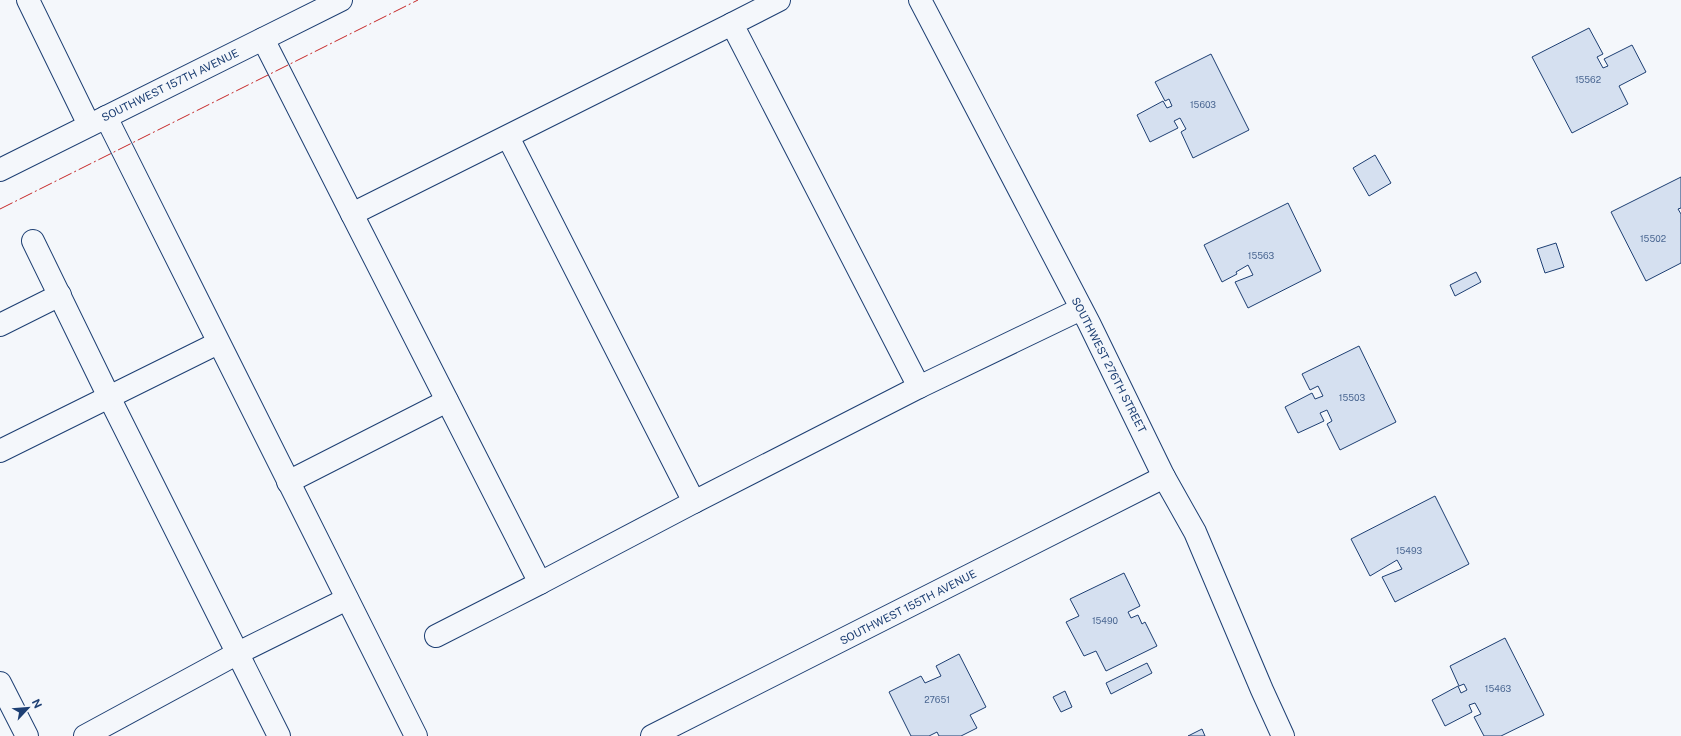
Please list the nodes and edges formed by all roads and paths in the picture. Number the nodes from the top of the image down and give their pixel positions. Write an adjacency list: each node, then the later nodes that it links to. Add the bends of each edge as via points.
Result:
1 (28, 0): 7 (street)
2 (341, 0): 6 (street, SOUTHWEST 157TH AVENUE)
3 (779, 0): 5 (street)
4 (920, 0): 13 (street, SOUTHWEST 276TH STREET)
5 (732, 24): 8 (street); 16 (street)
6 (263, 39): 7 (street, SOUTHWEST 157TH AVENUE); 10 (street)
7 (98, 121): 9 (street, SOUTHWEST 157TH AVENUE); 15 (street)
8 (508, 137): 10 (street); 22 (street)
9 (0, 170)
10 (352, 214): 18 (street)
11 (33, 241): 12 (street)
12 (60, 295): 14 (street); 17 (street)
13 (1081, 308): 16 (street); 20 (street, SOUTHWEST 276TH STREET)
14 (0, 325)
15 (218, 344): 17 (street); 21 (street)
16 (919, 387): 22 (street)
17 (109, 398): 19 (street); 26 (street)
18 (447, 401): 21 (street); 23 (street)
19 (0, 451)
20 (1164, 477): 32 (street, SOUTHWEST 155TH AVENUE); 33 (street, SOUTHWEST 276TH STREET, via 1195,532)
21 (288, 482): 24 (street)
22 (694, 502): 23 (street)
23 (540, 583): 25 (street)
24 (347, 599): 26 (street); 31 (street)
25 (436, 636)
26 (238, 653): 29 (street); 30 (street)
27 (0, 683): 28 (street)
28 (27, 736)
29 (85, 736)
30 (279, 736)
31 (416, 736)
32 (652, 736)
33 (1283, 736)

